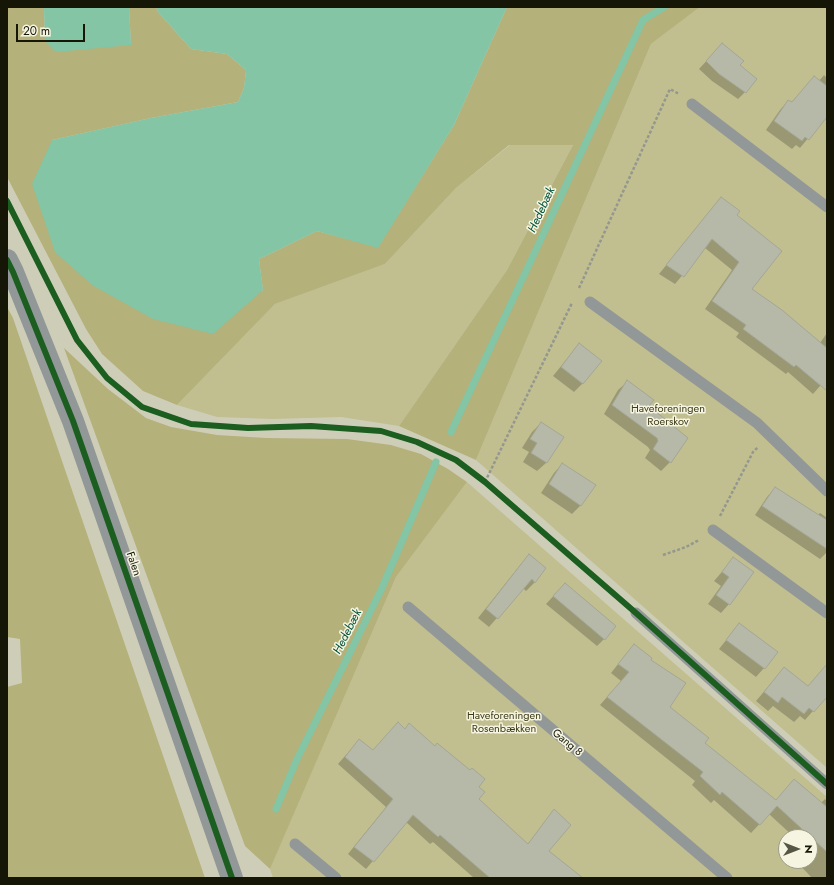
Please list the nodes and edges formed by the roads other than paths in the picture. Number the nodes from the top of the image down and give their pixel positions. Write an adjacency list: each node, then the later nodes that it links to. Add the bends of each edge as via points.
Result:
1 (692, 104): 2 (lane)
2 (827, 207)
3 (7, 260): 12 (street, Falen, via 73,421)
4 (590, 302): 5 (lane, via 757,423)
5 (827, 491)
6 (713, 530): 9 (lane)
7 (408, 607): 14 (lane, Gang 8)
8 (636, 613): 10 (lane)
9 (827, 613)
10 (827, 784)
11 (295, 844): 13 (lane)
12 (232, 878)
13 (336, 878)
14 (727, 878)

